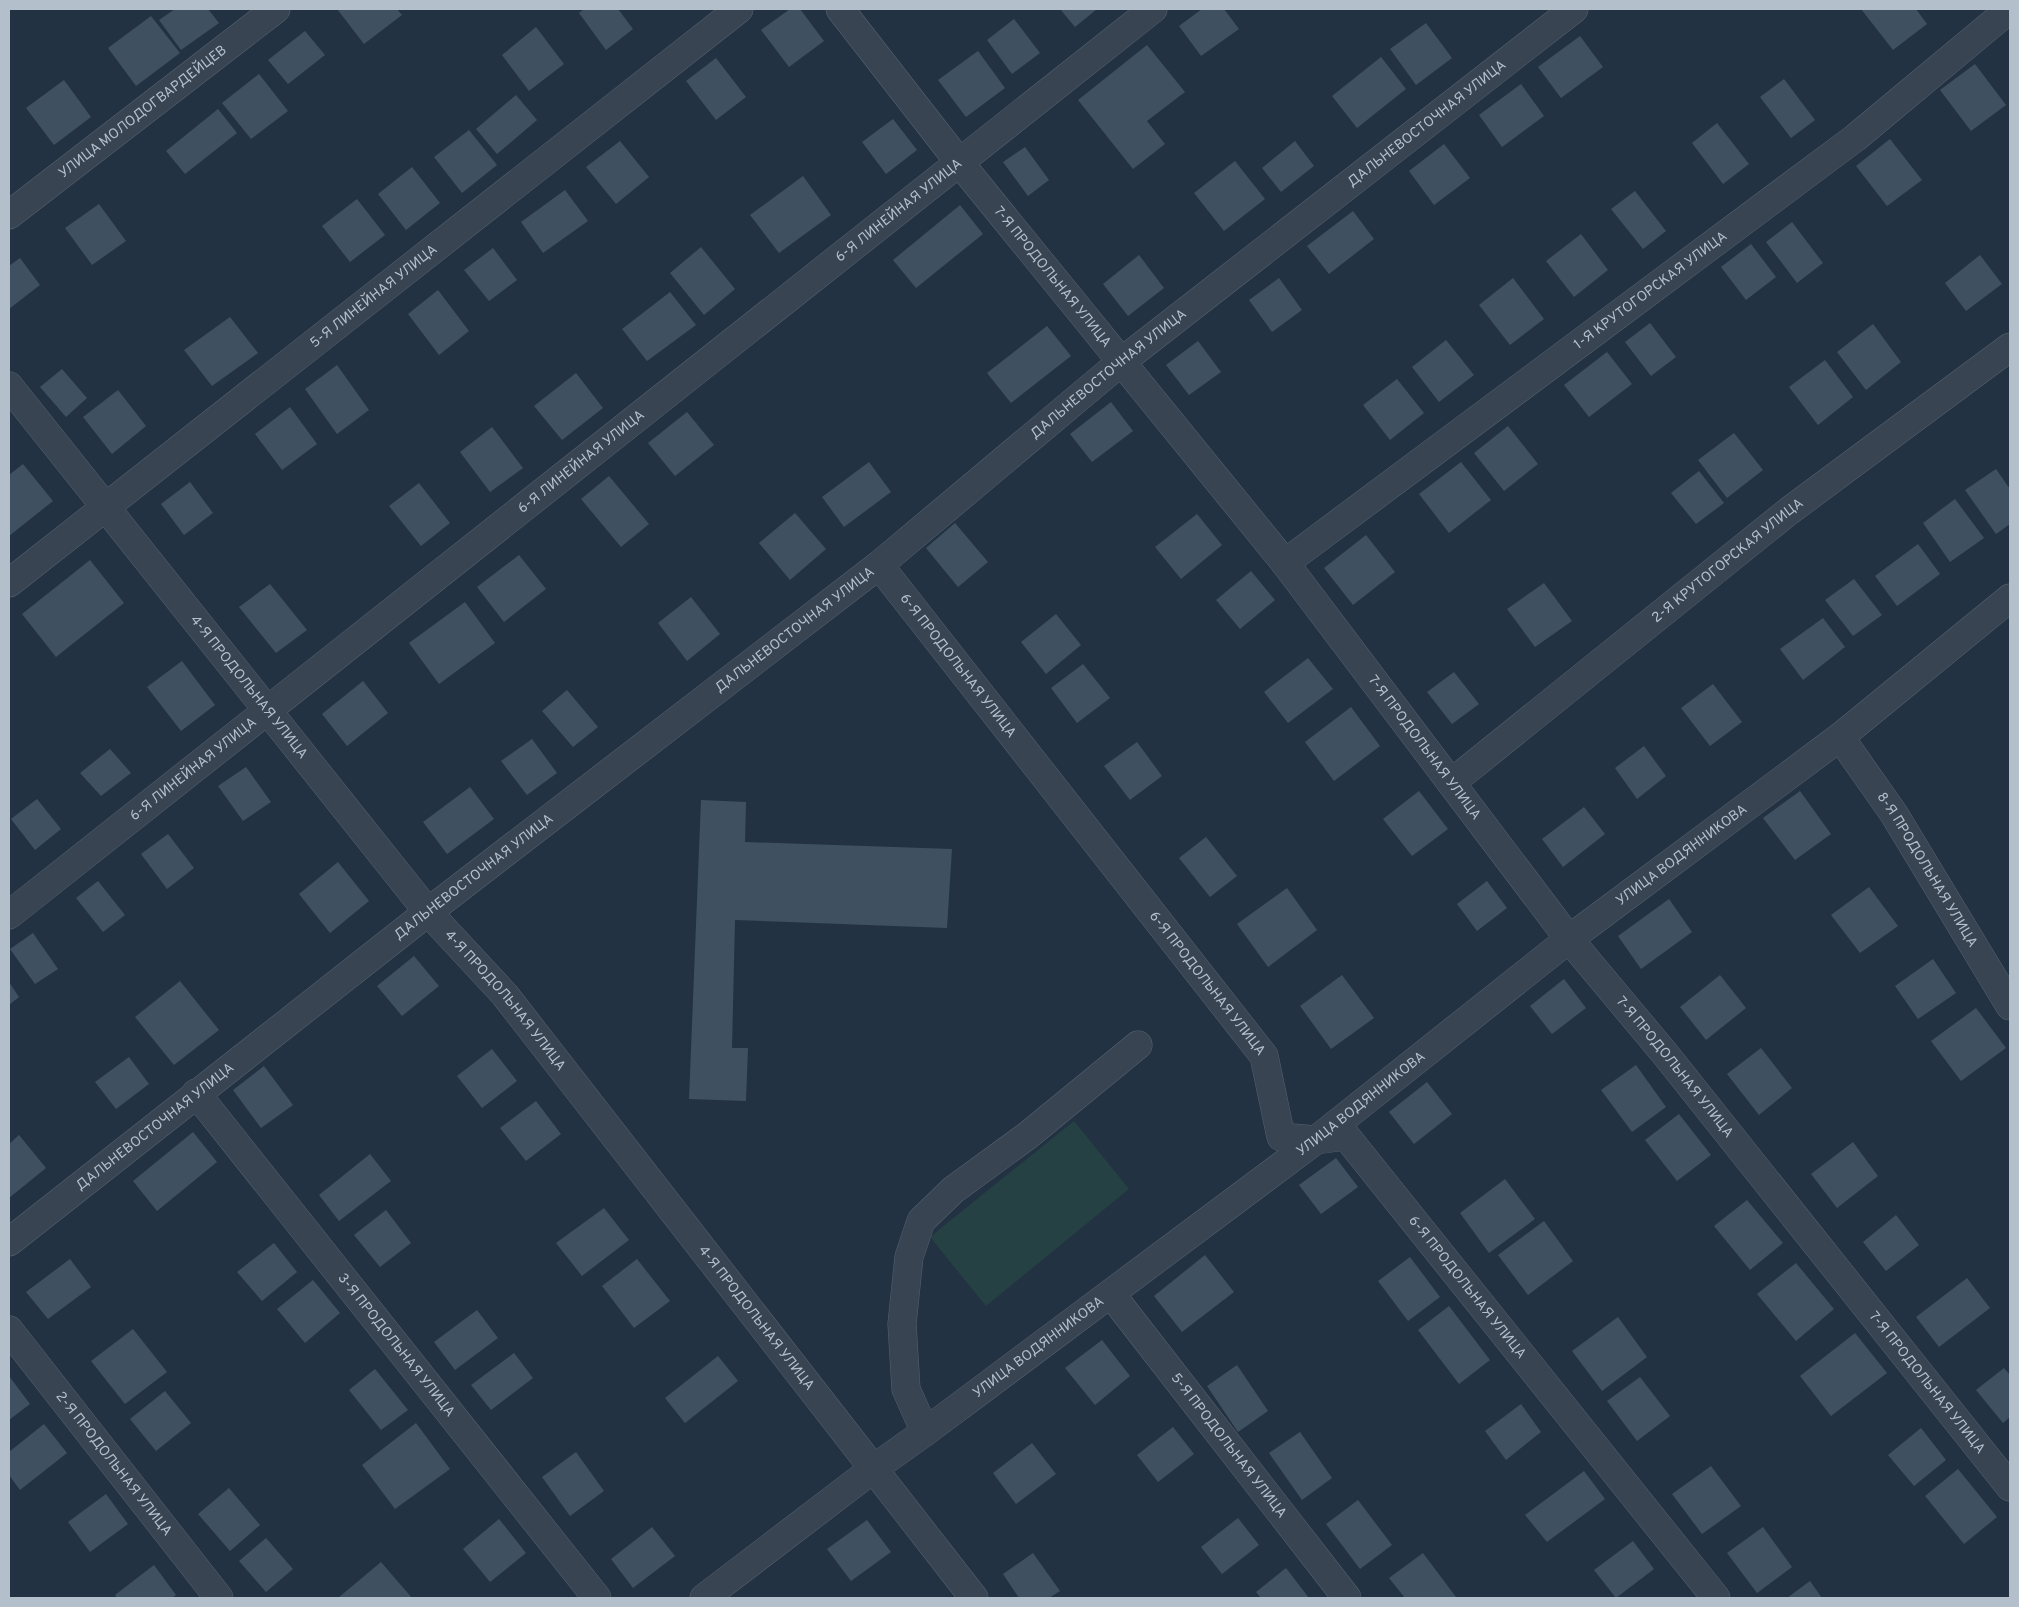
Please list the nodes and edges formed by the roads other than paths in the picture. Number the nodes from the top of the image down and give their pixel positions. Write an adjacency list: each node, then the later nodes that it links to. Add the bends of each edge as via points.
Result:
1 (276, 9): 8 (street, УЛИЦА МОЛОДОГВАРДЕЙЦЕВ)
2 (739, 9): 12 (street, 5-Я ЛИНЕЙНАЯ УЛИЦА)
3 (840, 9): 7 (street, 7-Я ПРОДОЛЬНАЯ УЛИЦА)
4 (1153, 9): 7 (street, 6-Я ЛИНЕЙНАЯ УЛИЦА)
5 (1574, 9): 10 (street, ДАЛЬНЕВОСТОЧНАЯ УЛИЦА)
6 (2010, 9): 13 (street, 1-Я КРУТОГОРСКАЯ УЛИЦА, via 1855,138)
7 (959, 162): 10 (street, 7-Я ПРОДОЛЬНАЯ УЛИЦА); 17 (street, 6-Я ЛИНЕЙНАЯ УЛИЦА)
8 (9, 215)
9 (2010, 347): 19 (street, 2-Я КРУТОГОРСКАЯ УЛИЦА, via 1789,510)
10 (1121, 362): 13 (street, 7-Я ПРОДОЛЬНАЯ УЛИЦА); 14 (street, ДАЛЬНЕВОСТОЧНАЯ УЛИЦА)
11 (9, 386): 12 (street, 4-Я ПРОДОЛЬНАЯ УЛИЦА)
12 (105, 506): 15 (street, 5-Я ЛИНЕЙНАЯ УЛИЦА); 17 (street, 4-Я ПРОДОЛЬНАЯ УЛИЦА)
13 (1285, 563): 19 (street, 7-Я ПРОДОЛЬНАЯ УЛИЦА)
14 (879, 565): 20 (street, ДАЛЬНЕВОСТОЧНАЯ УЛИЦА); 26 (street, 6-Я ПРОДОЛЬНАЯ УЛИЦА, via 1264,1056 1281,1137)
15 (9, 583)
16 (2010, 598): 18 (street, УЛИЦА ВОДЯННИКОВА)
17 (267, 710): 20 (street, 4-Я ПРОДОЛЬНАЯ УЛИЦА); 21 (street, 6-Я ЛИНЕЙНАЯ УЛИЦА)
18 (1840, 737): 22 (street, УЛИЦА ВОДЯННИКОВА); 23 (street, 8-Я ПРОДОЛЬНАЯ УЛИЦА, via 1894,814)
19 (1451, 783): 22 (street, 7-Я ПРОДОЛЬНАЯ УЛИЦА)
20 (428, 912): 25 (street, ДАЛЬНЕВОСТОЧНАЯ УЛИЦА); 31 (street, 4-Я ПРОДОЛЬНАЯ УЛИЦА, via 505,994)
21 (9, 915)
22 (1569, 939): 26 (street, УЛИЦА ВОДЯННИКОВА); 32 (street, 7-Я ПРОДОЛЬНАЯ УЛИЦА, via 1666,1055)
23 (2010, 1006)
24 (1138, 1045): 30 (street, via 1027,1136 953,1190 920,1221 908,1257 902,1324 906,1390)
25 (196, 1093): 27 (street, ДАЛЬНЕВОСТОЧНАЯ УЛИЦА); 34 (street, 3-Я ПРОДОЛЬНАЯ УЛИЦА)
26 (1316, 1140): 28 (street, УЛИЦА ВОДЯННИКОВА); 38 (street, 6-Я ПРОДОЛЬНАЯ УЛИЦА, via 1346,1136)
27 (9, 1242)
28 (1110, 1294): 30 (street, УЛИЦА ВОДЯННИКОВА); 37 (street, 5-Я ПРОДОЛЬНАЯ УЛИЦА)
29 (9, 1330): 33 (street, 2-Я ПРОДОЛЬНАЯ УЛИЦА)
30 (925, 1432): 31 (street, УЛИЦА ВОДЯННИКОВА)
31 (873, 1468): 35 (street, УЛИЦА ВОДЯННИКОВА); 36 (street, 4-Я ПРОДОЛЬНАЯ УЛИЦА)
32 (2010, 1486)
33 (219, 1598)
34 (598, 1598)
35 (704, 1598)
36 (974, 1598)
37 (1347, 1598)
38 (1716, 1598)

